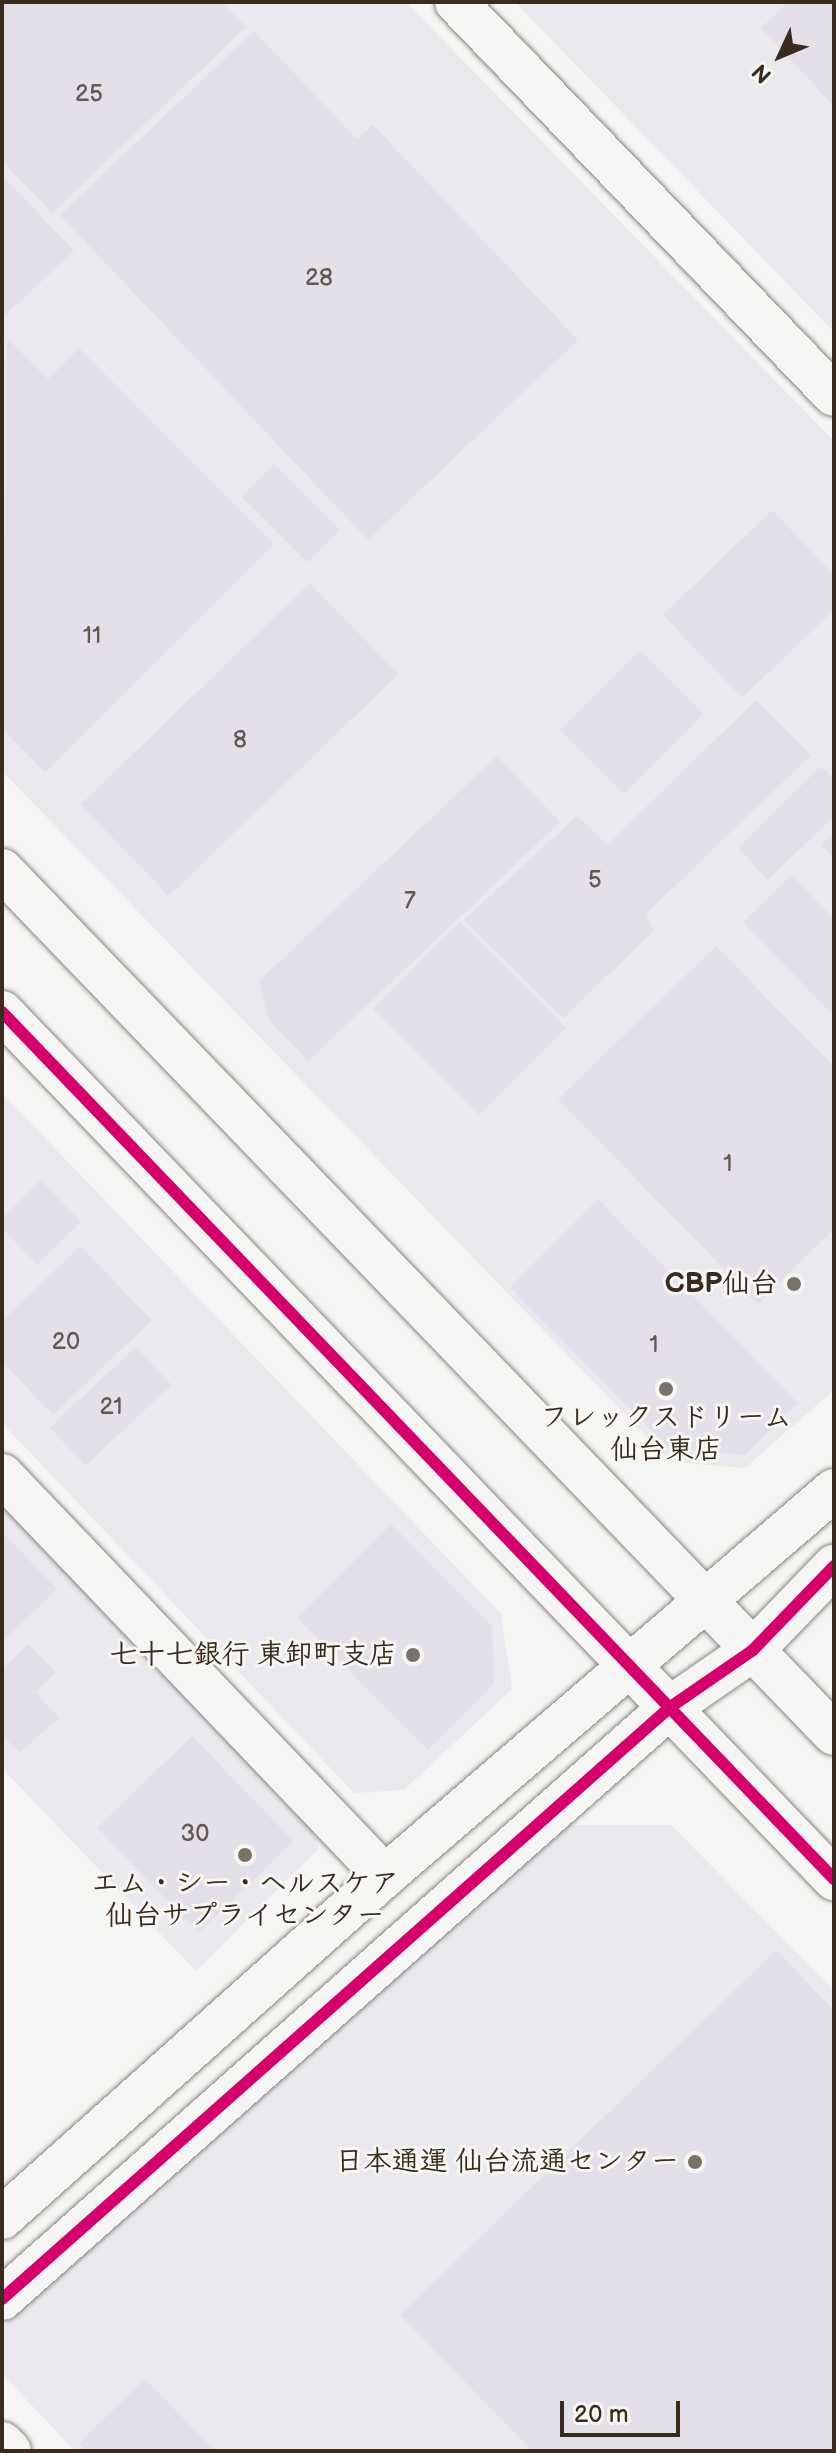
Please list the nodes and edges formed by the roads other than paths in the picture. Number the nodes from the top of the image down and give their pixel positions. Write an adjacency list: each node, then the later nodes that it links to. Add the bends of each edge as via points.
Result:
1 (456, 2): 2 (street)
2 (834, 395)
3 (2, 870): 8 (street)
4 (2, 1012): 10 (street)
5 (2, 1475): 13 (street)
6 (834, 1490): 8 (street)
7 (834, 1566): 9 (street)
8 (708, 1602): 9 (street); 10 (street)
9 (753, 1650): 11 (street); 12 (street)
10 (630, 1669): 11 (street); 13 (street)
11 (669, 1708): 14 (street); 16 (street)
12 (834, 1734)
13 (385, 1876): 15 (street)
14 (834, 1879)
15 (2, 2218)
16 (2, 2299)
17 (2, 2443): 18 (street)
18 (10, 2451)

